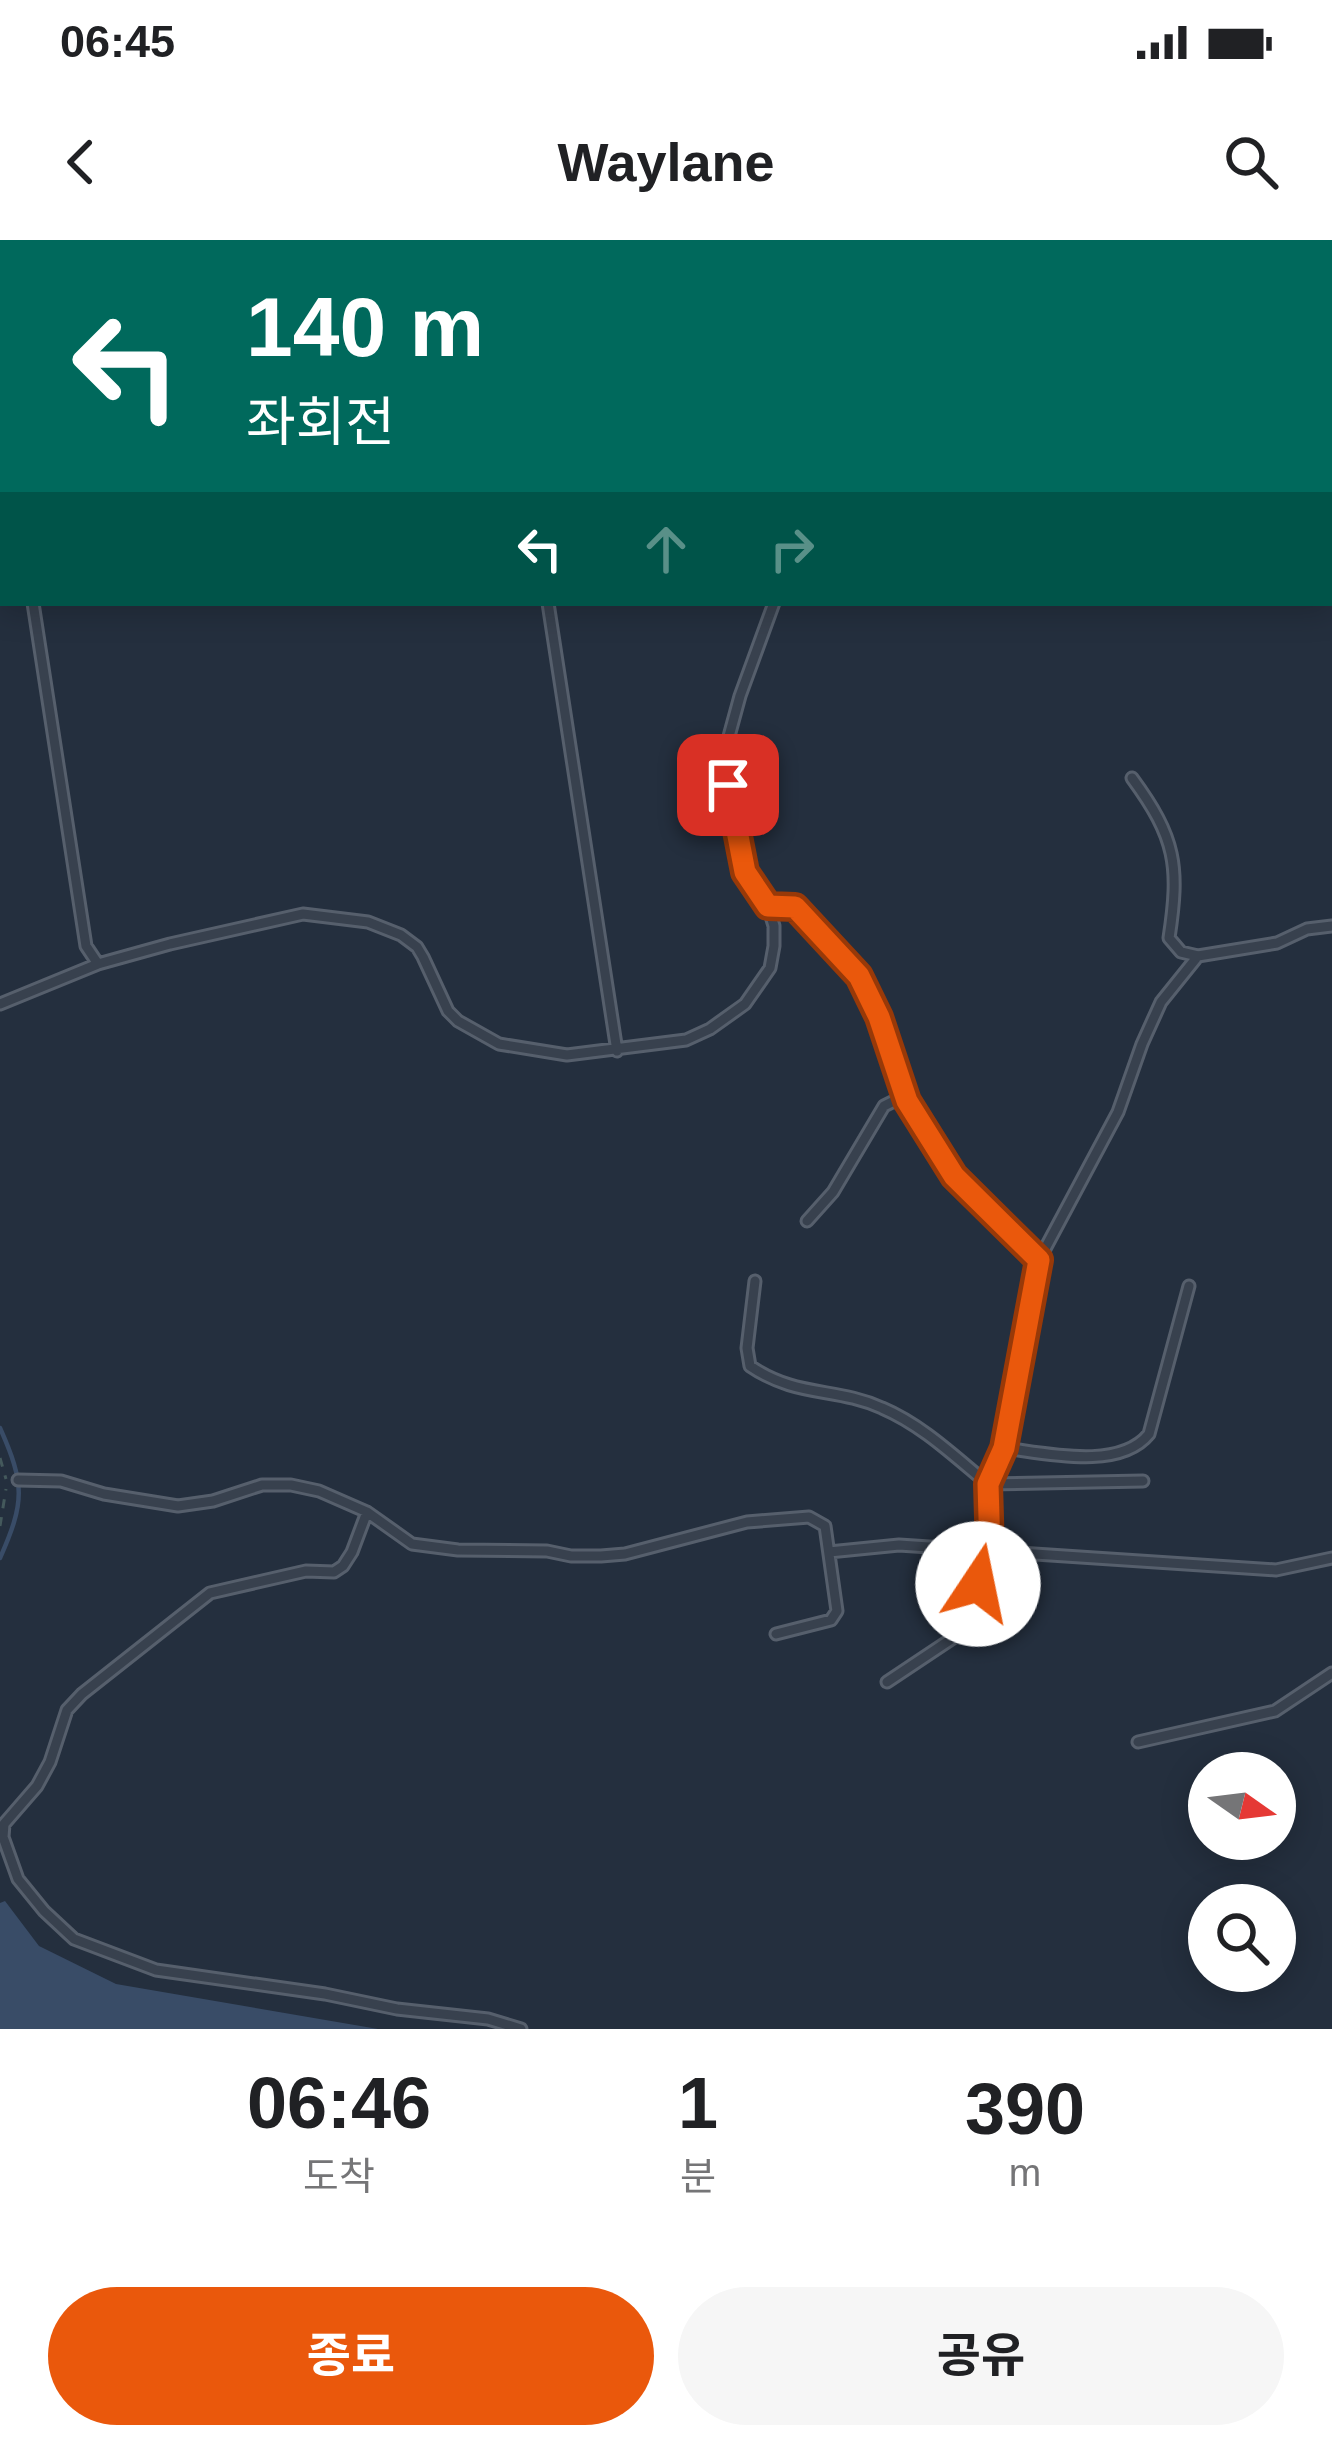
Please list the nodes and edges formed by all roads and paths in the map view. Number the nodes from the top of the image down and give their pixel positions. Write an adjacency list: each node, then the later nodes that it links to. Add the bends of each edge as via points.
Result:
1 (33, 606): 8 (lane, via 86,946)
2 (548, 606): 10 (lane)
3 (773, 606): 5 (lane, via 728,740 745,872)
4 (1132, 778): 7 (lane, via 1170,846 1176,892 1169,938)
5 (768, 906): 10 (lane, via 770,968 745,1004 686,1040); 11 (lane, via 795,907 859,976)
6 (1332, 926): 7 (lane)
7 (1198, 956): 13 (lane, via 1161,1002 1118,1112)
8 (98, 964): 9 (lane); 10 (lane, via 303,914 346,918 416,947 448,1011 499,1044 567,1055)
9 (0, 1004)
10 (617, 1051)
11 (907, 1101): 12 (lane, via 884,1106); 13 (lane, via 954,1176)
12 (807, 1221)
13 (1039, 1260): 16 (lane)
14 (755, 1281): 20 (lane, via 750,1366 794,1388 879,1406)
15 (1189, 1286): 16 (lane, via 1141,1444 1073,1457)
16 (1004, 1448): 20 (lane)
17 (0, 1458): 22 (path, via 7,1482)
18 (18, 1480): 21 (lane, via 178,1506 275,1483)
19 (1142, 1481): 20 (lane)
20 (988, 1484): 23 (lane)
21 (367, 1512): 24 (lane, via 412,1544 571,1556 625,1554 747,1522 809,1517 825,1526); 30 (lane, via 352,1552 334,1572 306,1570 210,1593 82,1694 3,1837 18,1879 44,1911 74,1939 119,1957 156,1970)
22 (0, 1526)
23 (990, 1551): 24 (lane); 25 (lane, via 1276,1570); 28 (lane, via 956,1636)
24 (829, 1552): 26 (lane, via 837,1611 831,1620)
25 (1332, 1558)
26 (776, 1634)
27 (1332, 1673): 29 (lane, via 1275,1712)
28 (887, 1682)
29 (1138, 1742)
30 (521, 2029)

